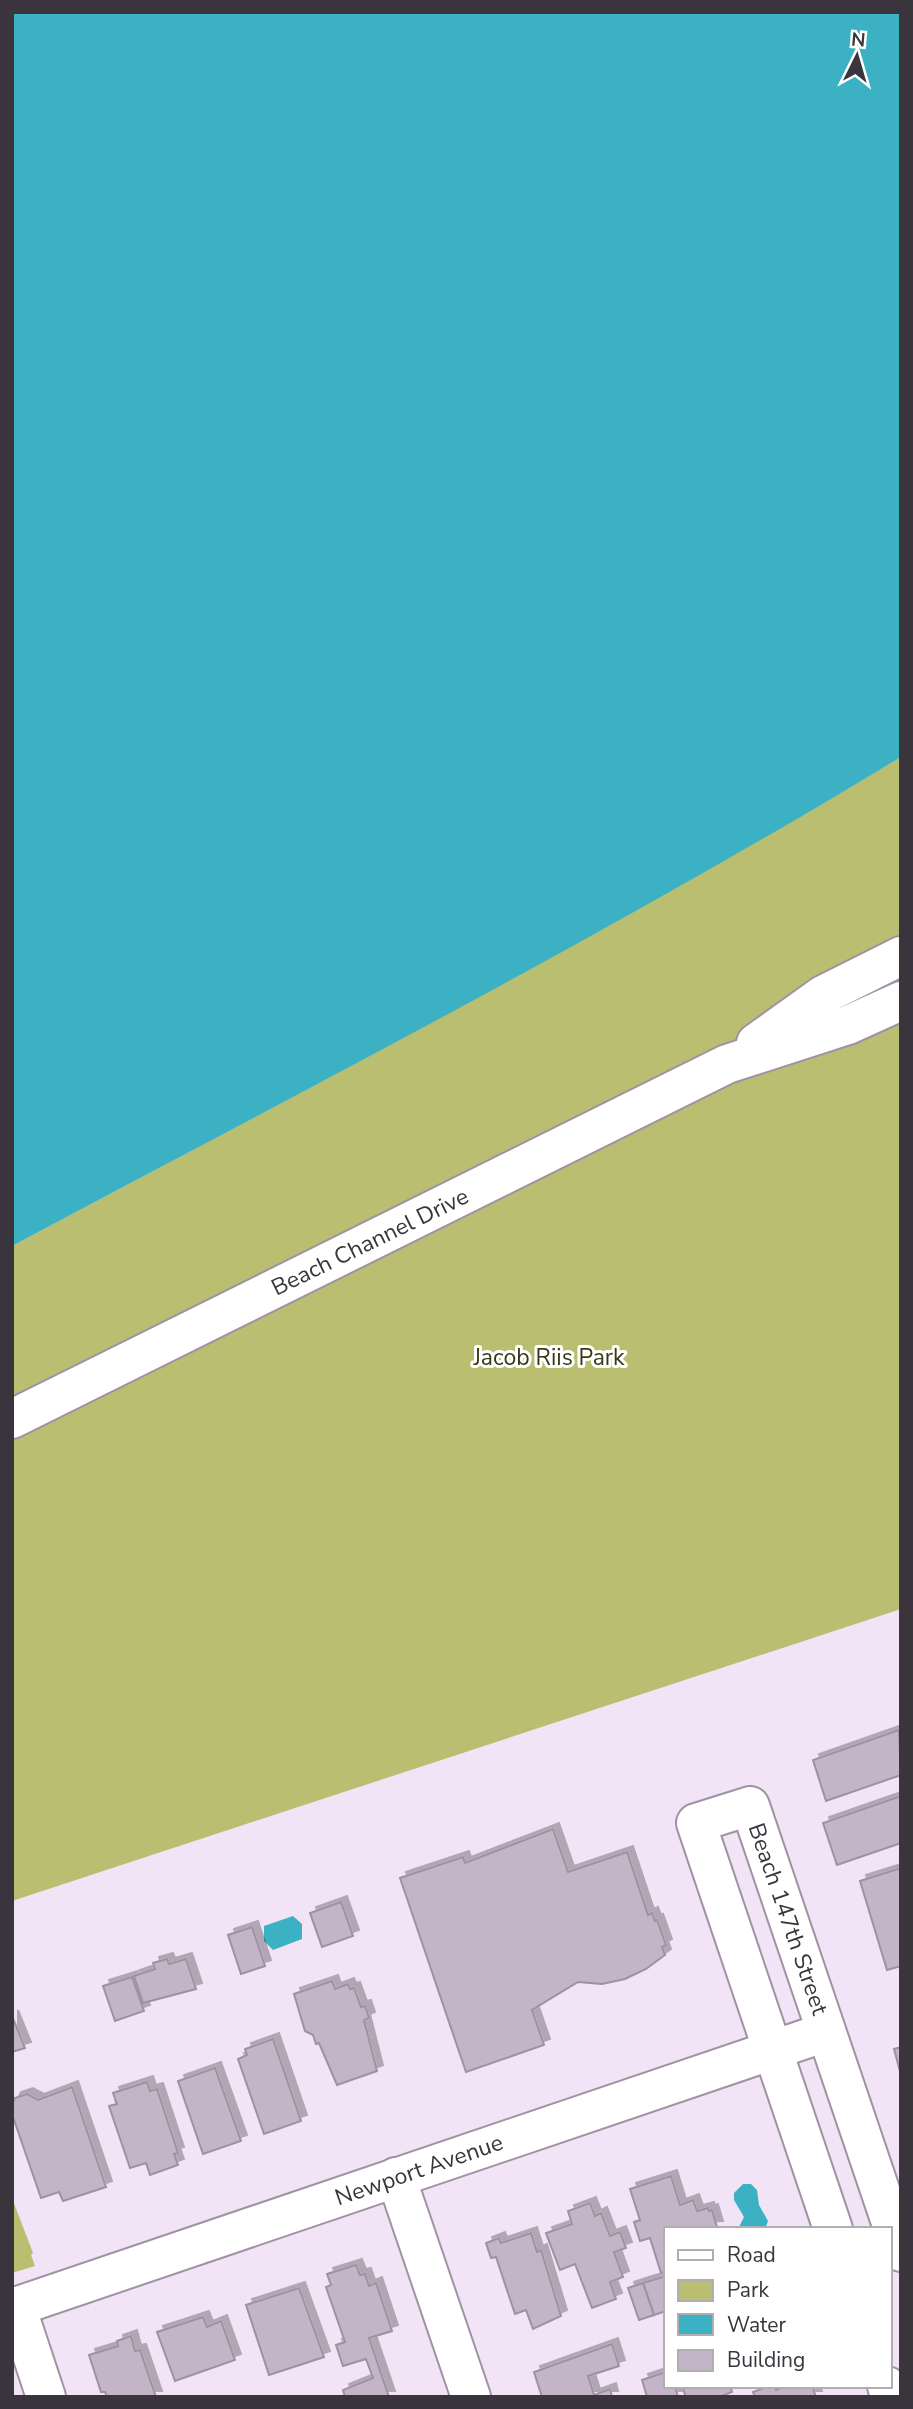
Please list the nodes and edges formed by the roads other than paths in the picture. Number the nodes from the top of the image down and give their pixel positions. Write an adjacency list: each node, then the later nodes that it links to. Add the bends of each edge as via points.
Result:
1 (901, 956): 3 (street, Beach Channel Drive, via 823,995)
2 (901, 1001): 3 (street, Beach Channel Drive, via 848,1025)
3 (727, 1064): 4 (street, Beach Channel Drive)
4 (12, 1419)
5 (826, 2032): 6 (street, Newport Avenue); 6 (street, Beach 147th Street, via 750,1806 696,1823); 8 (street, Beach 147th Street)
6 (772, 2050): 7 (street, Newport Avenue); 9 (street, Beach 147th Street)
7 (396, 2177): 12 (street, Newport Avenue); 14 (street)
8 (894, 2210): 10 (street); 11 (street, Beach 147th Street)
9 (832, 2227)
10 (846, 2227)
11 (901, 2252)
12 (14, 2307): 13 (street)
13 (46, 2397)
14 (471, 2397)

